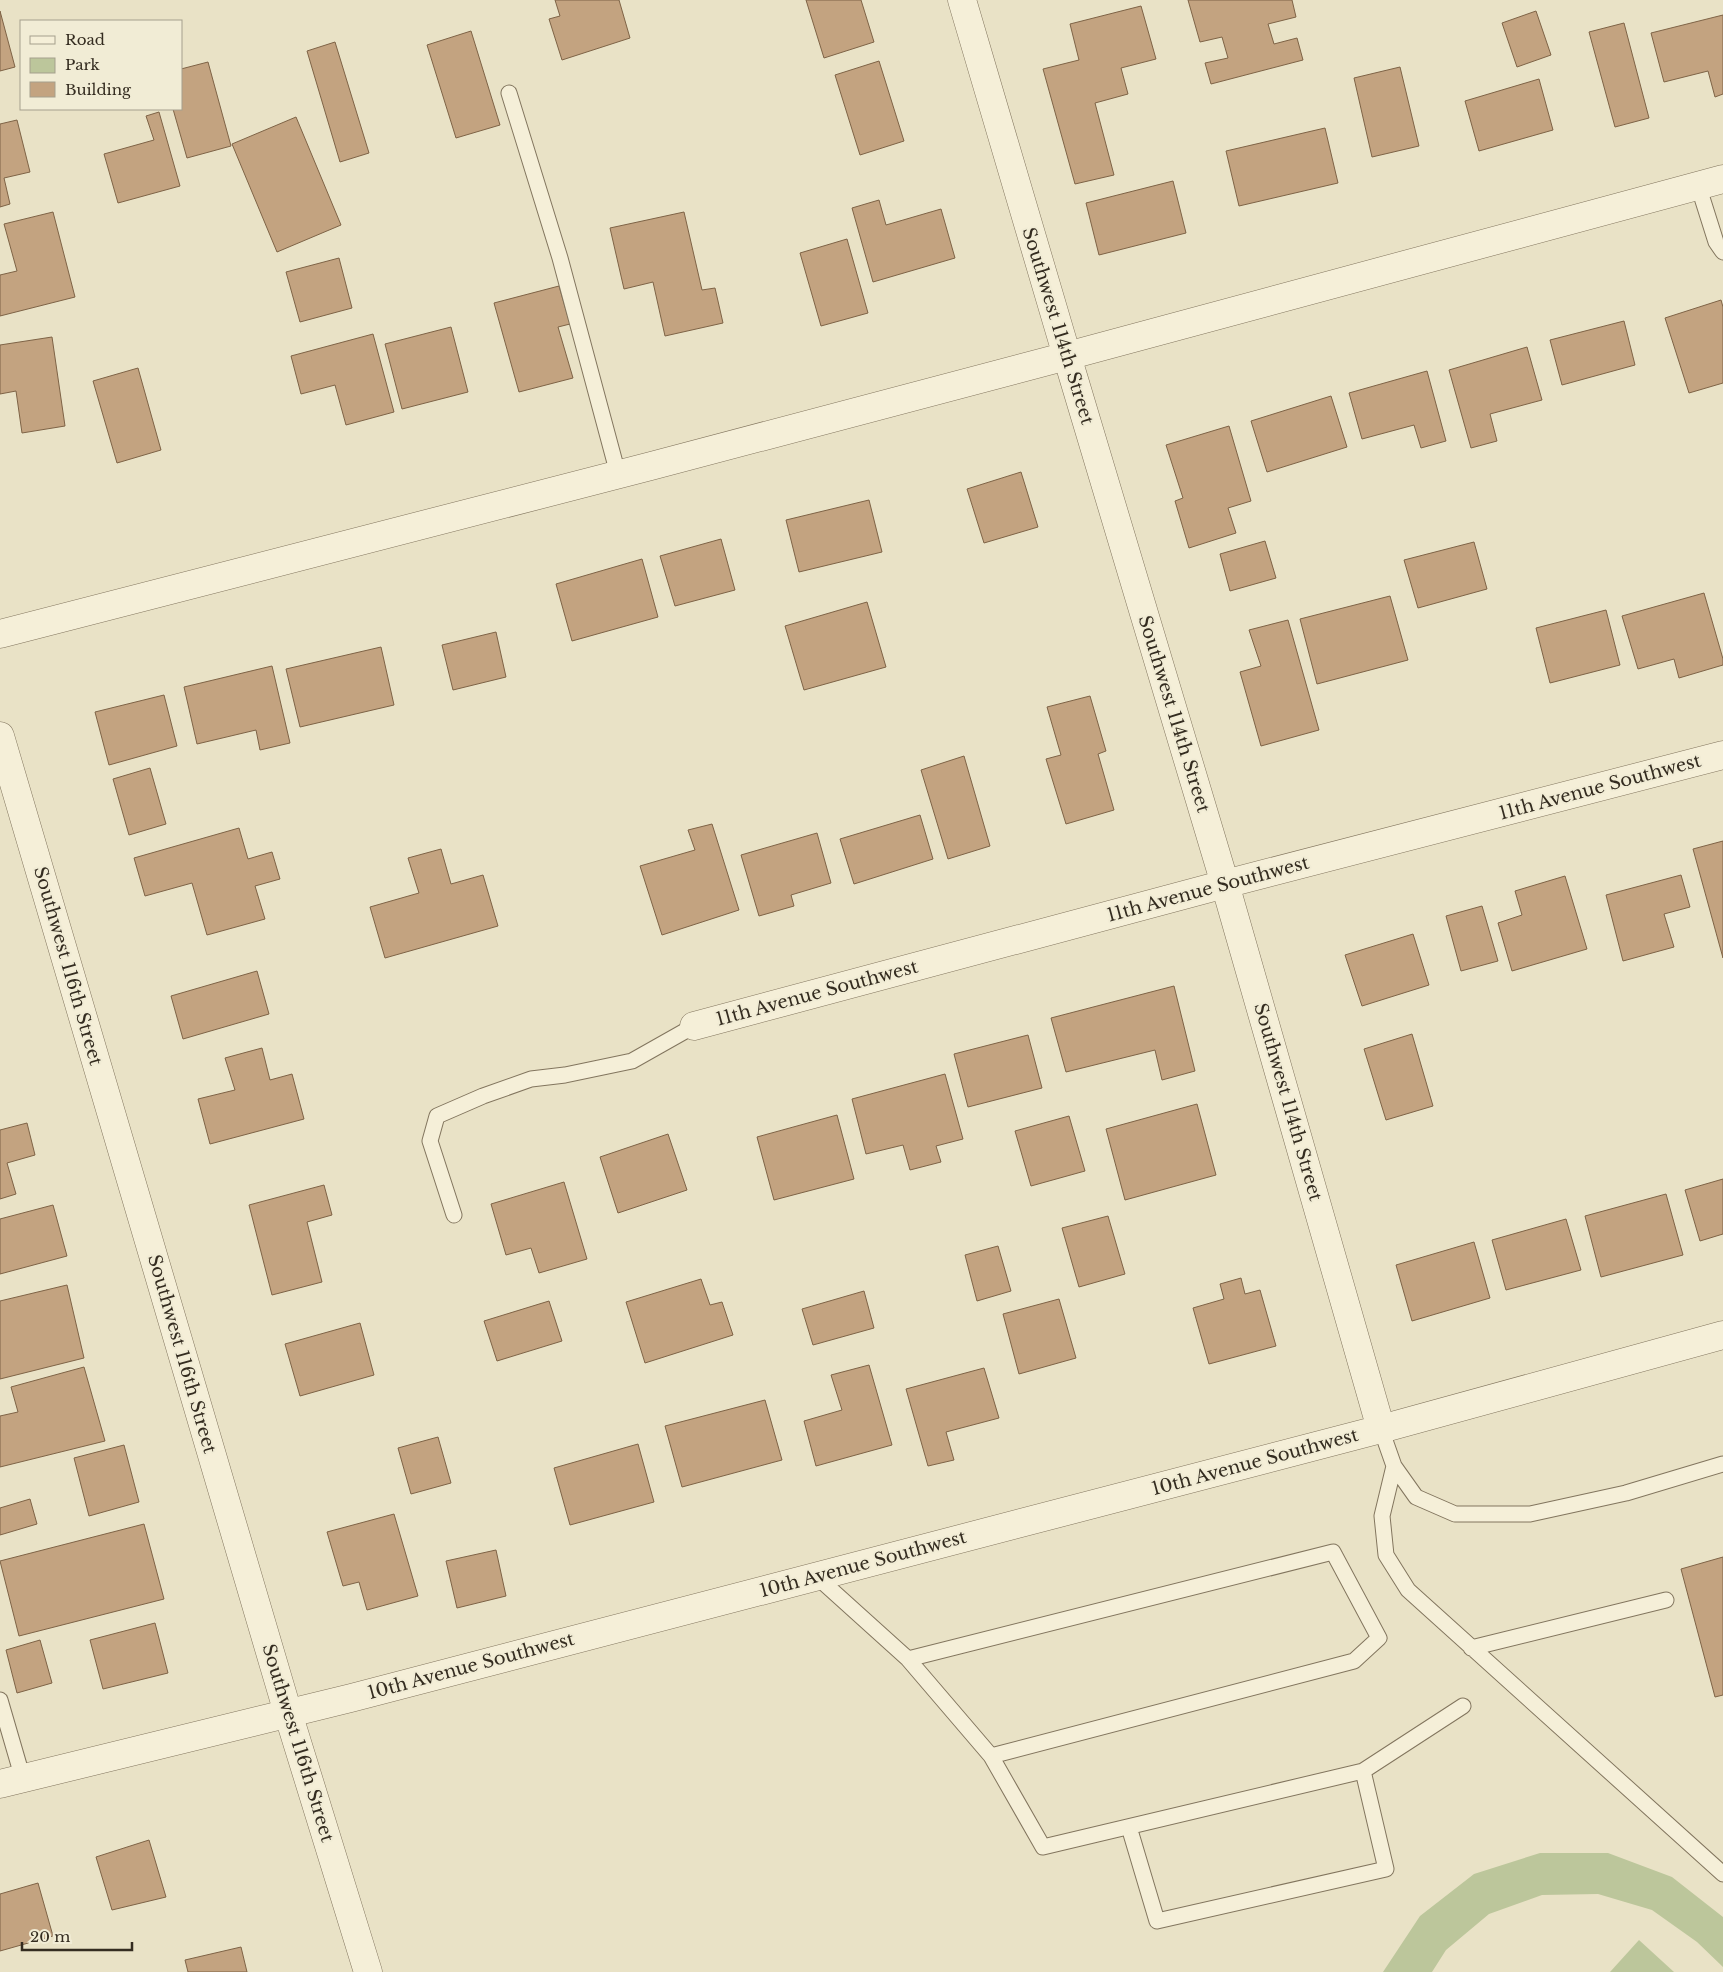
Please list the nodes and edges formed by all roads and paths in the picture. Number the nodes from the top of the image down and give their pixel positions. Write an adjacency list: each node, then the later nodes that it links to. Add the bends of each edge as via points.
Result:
1 (962, 0): 5 (street, Southwest 114th Street)
2 (509, 93): 6 (lane, via 560,258)
3 (1710, 182): 4 (lane, via 1716,242); 5 (street)
4 (1723, 252)
5 (1067, 356): 6 (street); 10 (street, Southwest 114th Street)
6 (618, 474): 7 (street)
7 (0, 634)
8 (0, 736): 23 (street, Southwest 116th Street)
9 (1723, 755): 10 (street, 11th Avenue Southwest)
10 (1226, 884): 11 (street, 11th Avenue Southwest); 14 (street, Southwest 114th Street)
11 (694, 1026): 12 (lane, via 632,1061 531,1079 437,1116 430,1142)
12 (454, 1215)
13 (1723, 1335): 14 (street, 10th Avenue Southwest)
14 (1381, 1429): 16 (lane); 17 (street, 10th Avenue Southwest)
15 (1723, 1464): 16 (lane, via 1626,1493 1530,1514 1454,1514 1416,1497)
16 (1394, 1466): 19 (lane, via 1382,1516 1386,1555 1408,1590)
17 (816, 1576): 20 (lane); 23 (street, 10th Avenue Southwest)
18 (1666, 1600): 19 (lane)
19 (1471, 1648): 28 (lane)
20 (908, 1659): 24 (lane); 24 (lane, via 1333,1552 1379,1638 1354,1661)
21 (0, 1700): 26 (lane)
22 (1463, 1706): 25 (lane)
23 (288, 1713): 26 (street, 10th Avenue Southwest); 29 (street, Southwest 116th Street)
24 (991, 1756): 27 (lane, via 1043,1847)
25 (1363, 1771): 27 (lane); 27 (lane, via 1386,1869 1157,1921)
26 (12, 1781)
27 (1129, 1827)
28 (1721, 1870)
29 (368, 1972)

